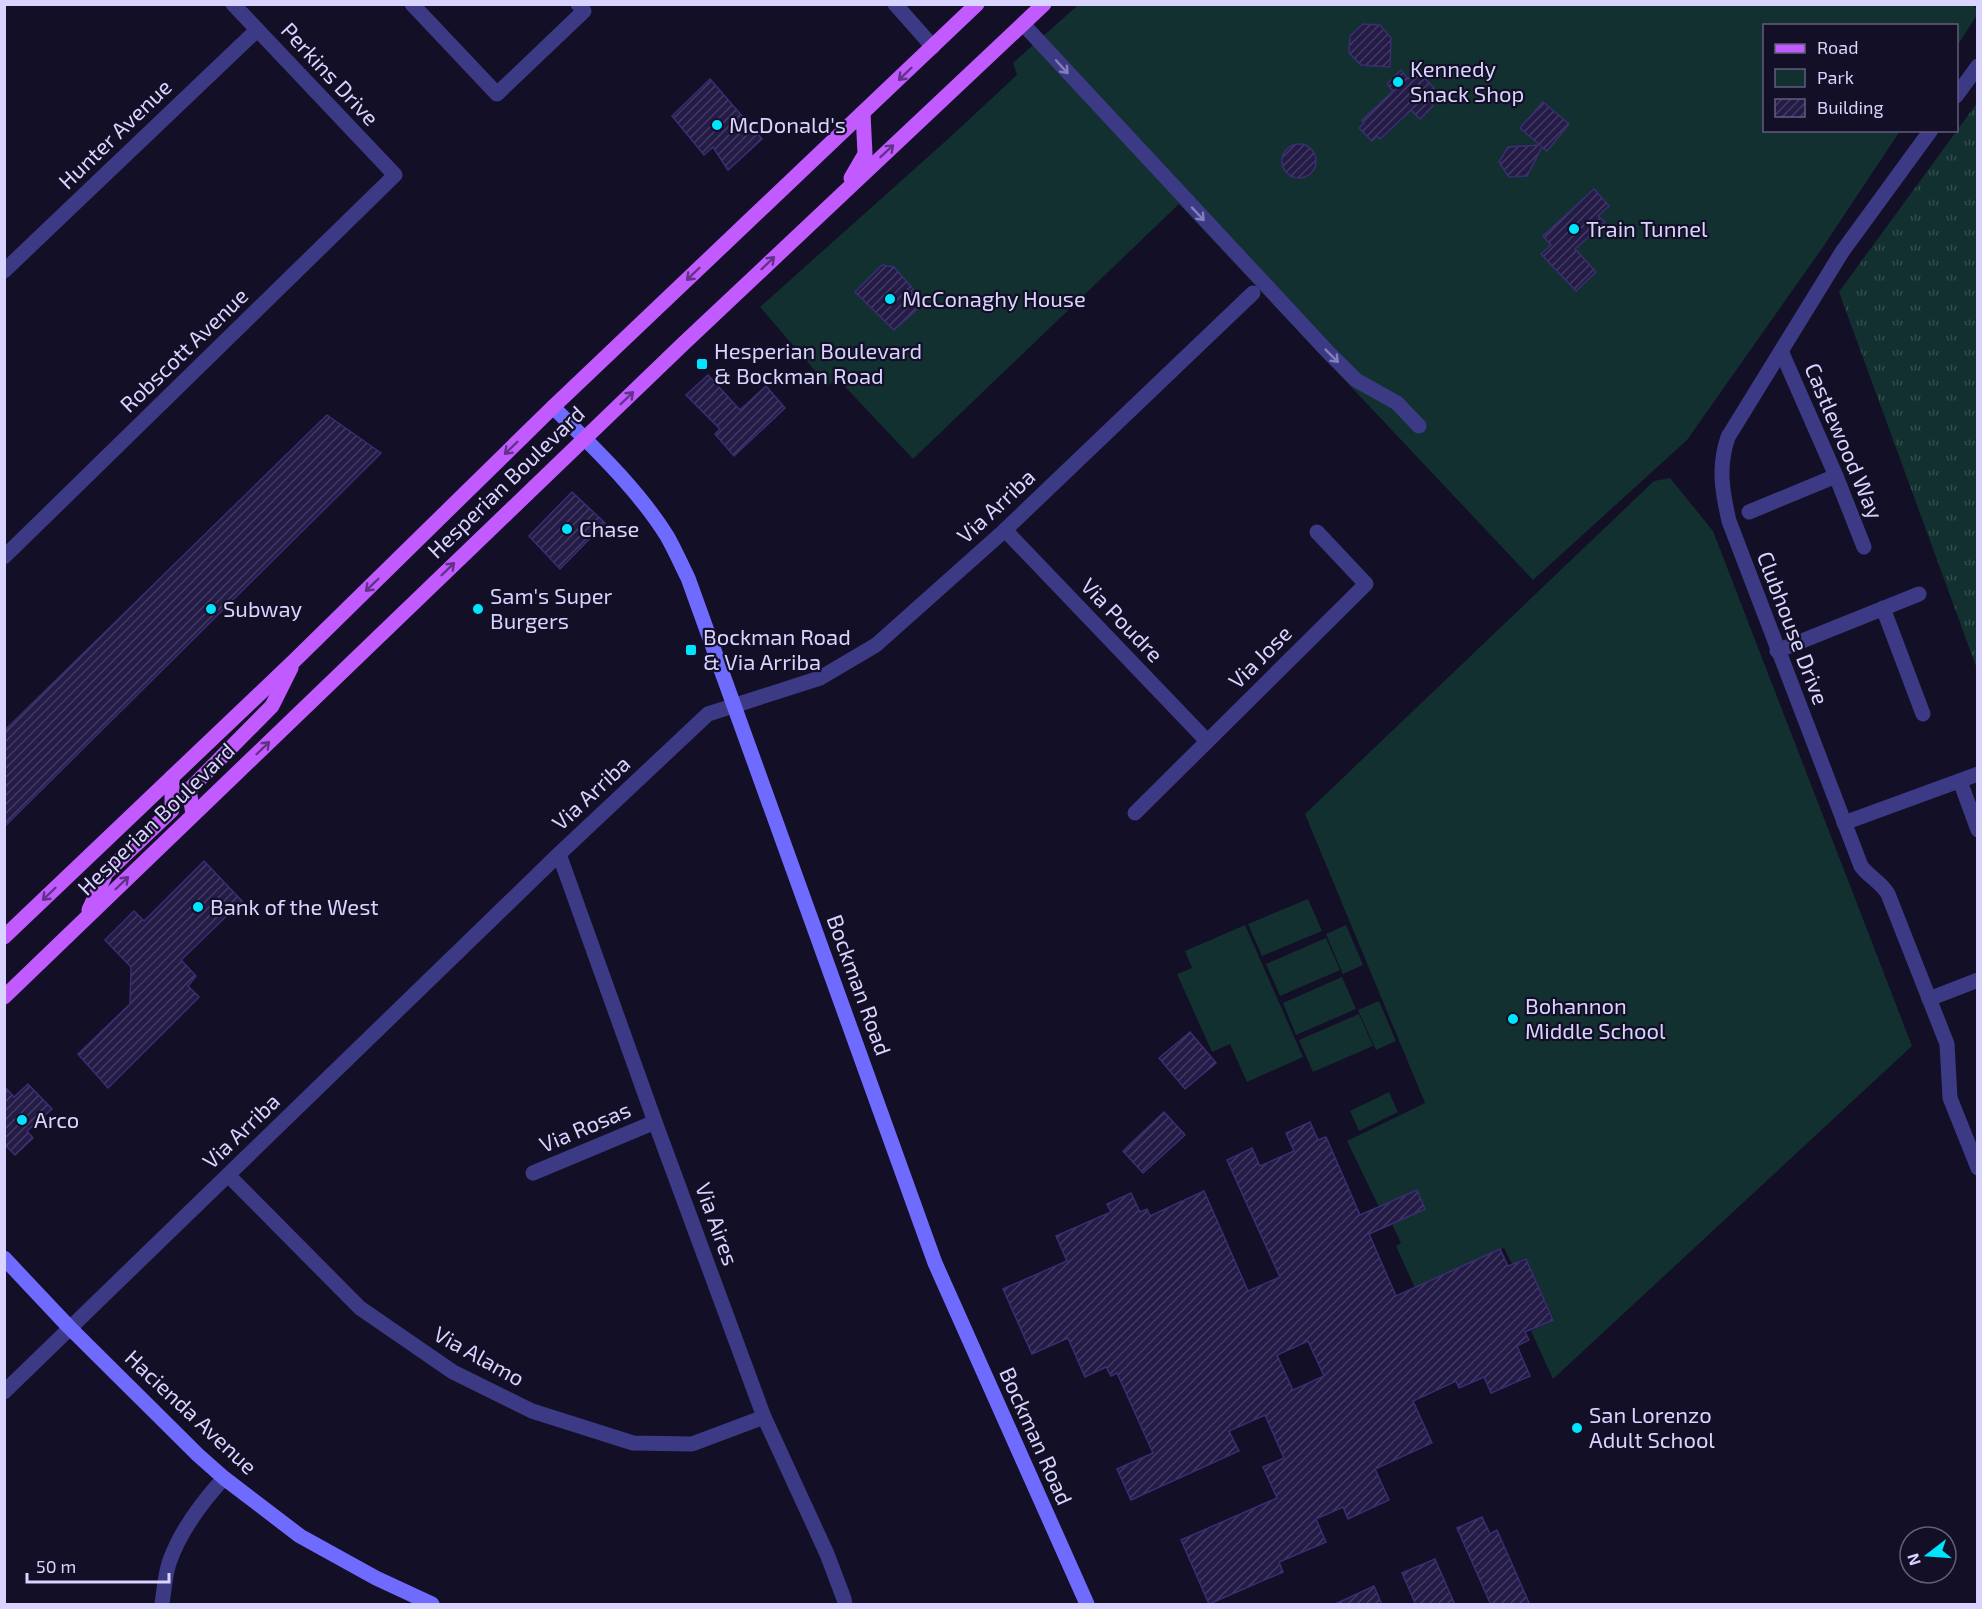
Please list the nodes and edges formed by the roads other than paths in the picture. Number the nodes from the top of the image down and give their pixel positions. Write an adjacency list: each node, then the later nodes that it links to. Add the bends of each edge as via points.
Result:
1 (233, 4): 8 (street, Perkins Drive)
2 (412, 4): 6 (street, via 497,94)
3 (895, 4): 9 (street)
4 (977, 4): 9 (main road, Hesperian Boulevard)
5 (1044, 4): 7 (main road, Hesperian Boulevard)
6 (581, 8)
7 (1023, 24): 15 (main road, Hesperian Boulevard, one-way to 7); 20 (street, one-way to 20, via 1328,352 1356,380 1397,404)
8 (257, 30): 14 (street, Perkins Drive); 16 (street, Hunter Avenue)
9 (933, 46): 12 (main road, Hesperian Boulevard, one-way to 12)
10 (1977, 66): 11 (street)
11 (1958, 93)
12 (863, 113): 15 (main road, via 865,154); 19 (main road, Hesperian Boulevard, one-way to 19)
13 (1930, 132): 18 (street, Clubhouse Drive, via 1842,252)
14 (395, 175): 27 (street, Robscott Avenue)
15 (844, 190): 21 (main road, Hesperian Boulevard, one-way to 15)
16 (4, 271)
17 (1253, 293): 24 (street, Via Arriba)
18 (1782, 352): 22 (street, Castlewood Way); 30 (street, Clubhouse Drive, via 1728,437 1720,474 1729,521)
19 (553, 407): 21 (street, Bockman Road); 31 (main road, Hesperian Boulevard, one-way to 31)
20 (1419, 426)
21 (584, 438): 32 (street, Bockman Road, via 612,466 667,537 688,578); 39 (main road, Hesperian Boulevard, one-way to 21)
22 (1836, 476): 23 (street); 26 (street, Castlewood Way)
23 (1749, 512)
24 (1005, 530): 32 (street, Via Arriba, via 876,645 820,678); 34 (street, Via Poudre)
25 (1317, 532): 34 (street, Via Jose, via 1366,584)
26 (1864, 548)
27 (4, 557)
28 (1918, 594): 29 (street)
29 (1883, 608): 30 (street); 33 (street)
30 (1777, 651): 40 (street, Clubhouse Drive)
31 (295, 660): 36 (main road, Hesperian Boulevard); 39 (main road, via 272,706 189,790)
32 (735, 705): 42 (street, Via Arriba, via 708,714); 60 (street, Bockman Road, via 935,1263)
33 (1923, 714)
34 (1207, 741): 38 (street, Via Jose)
35 (1977, 774): 37 (street)
36 (172, 777): 43 (main road, via 172,810 106,873); 44 (main road, Hesperian Boulevard, one-way to 44)
37 (1960, 781): 40 (street); 41 (street)
38 (1136, 813)
39 (193, 814): 43 (main road, Hesperian Boulevard, one-way to 39)
40 (1844, 823): 47 (street, Clubhouse Drive, via 1861,866 1888,894)
41 (1977, 830)
42 (559, 854): 48 (street, Via Aires); 51 (street, Via Arriba)
43 (86, 918): 46 (main road, Hesperian Boulevard)
44 (4, 937)
45 (1977, 980): 47 (street)
46 (4, 997)
47 (1929, 999): 49 (street, Clubhouse Drive, via 1947,1044 1950,1098)
48 (655, 1122): 50 (street, Via Rosas); 55 (street, Via Aires)
49 (1977, 1168)
50 (533, 1173)
51 (228, 1175): 53 (street, Via Arriba); 55 (street, Via Alamo, via 360,1308 453,1372 532,1411 633,1443 692,1444)
52 (4, 1258): 53 (street, Hacienda Avenue)
53 (69, 1327): 54 (street, Via Arriba); 56 (street, Hacienda Avenue)
54 (4, 1392)
55 (764, 1417): 59 (street, Via Aires, via 827,1554)
56 (224, 1478): 57 (street, via 200,1505 183,1533 169,1564); 58 (street, Hacienda Avenue, via 300,1536)
57 (162, 1605)
58 (432, 1605)
59 (845, 1605)
60 (1087, 1605)

